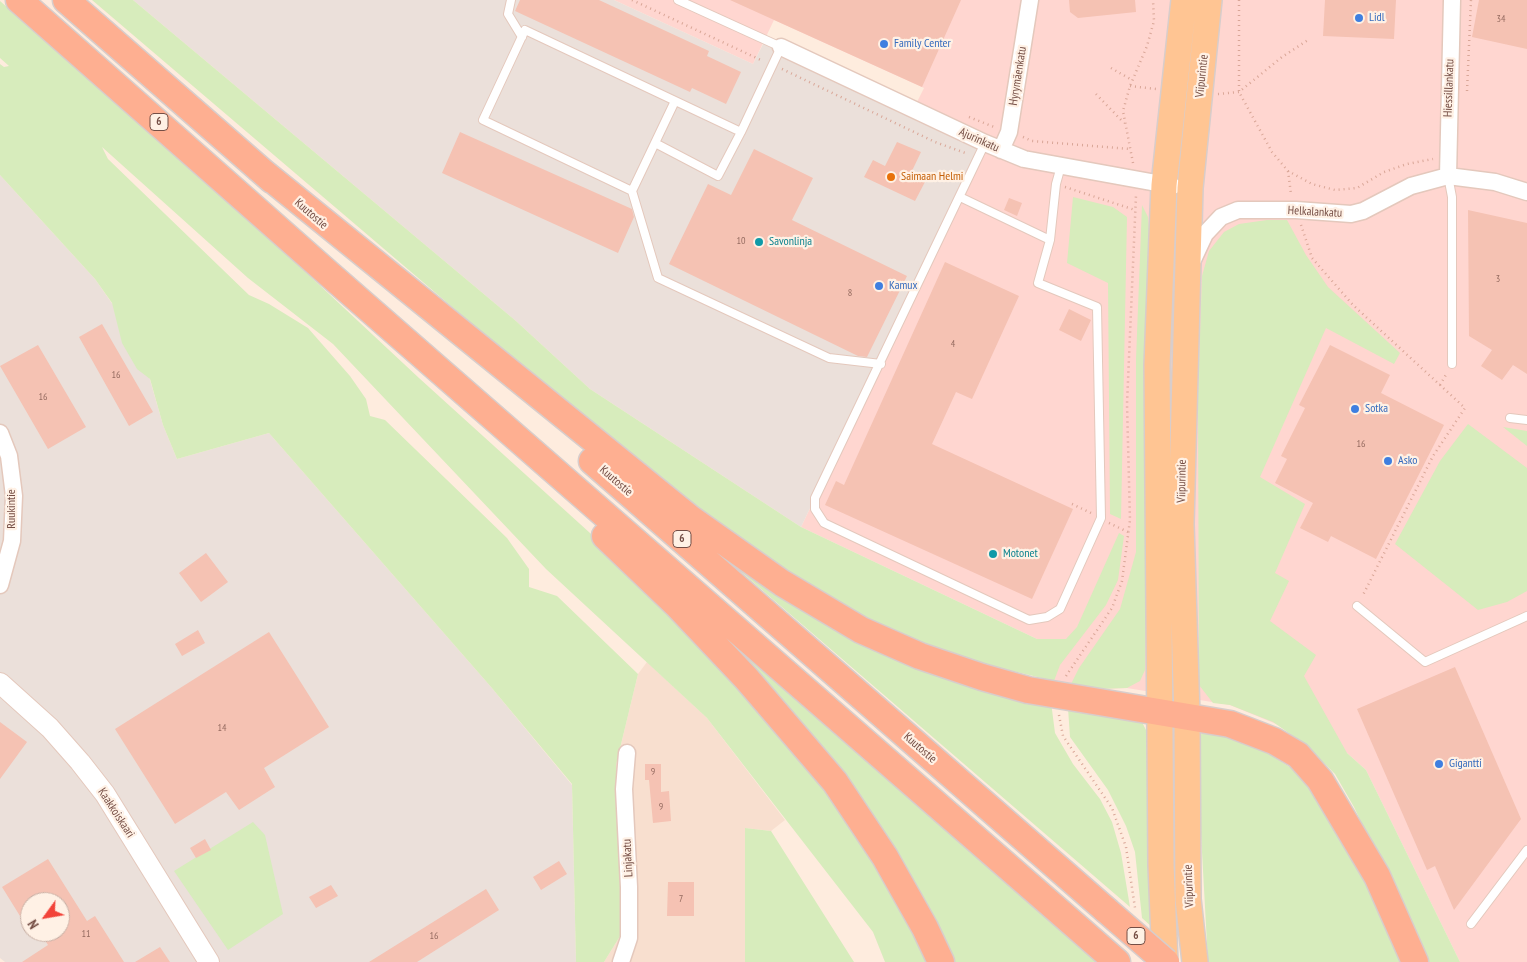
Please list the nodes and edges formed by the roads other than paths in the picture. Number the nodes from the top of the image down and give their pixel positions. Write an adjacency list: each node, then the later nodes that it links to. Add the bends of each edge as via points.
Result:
1 (19, 0): 25 (highway, 6)
2 (66, 0): 17 (highway, Kuutostie / 6)
3 (511, 0): 9 (lane, via 508,14)
4 (678, 0): 10 (lane)
5 (1030, 0): 15 (street, Hyrymäenkatu, via 1009,132)
6 (1184, 0): 19 (main road, Viipurintie)
7 (1209, 0): 20 (main road, Viipurintie)
8 (1452, 0): 18 (street, Hiessillankatu)
9 (522, 37): 11 (lane, via 525,30); 21 (lane, via 483,120)
10 (781, 48): 12 (lane); 14 (street, Ajurinkatu)
11 (675, 101): 12 (lane); 13 (lane)
12 (740, 132): 13 (lane, via 718,176)
13 (655, 143): 21 (lane)
14 (985, 143): 15 (street, Ajurinkatu); 23 (lane)
15 (1001, 150): 16 (street, Ajurinkatu, via 1024,159)
16 (1061, 166): 19 (street, Ajurinkatu); 24 (lane)
17 (258, 168): 36 (highway, via 690,518 782,583 862,630 928,659 1028,690); 45 (highway, Kuutostie / 6, bridge)
18 (1448, 176): 22 (street, Helkalankatu, via 1495,182); 26 (street, Helkalankatu, via 1411,186 1351,214 1238,210 1221,218 1205,234); 28 (lane, via 1452,197)
19 (1164, 185): 20 (street, Ajurinkatu); 36 (main road, Viipurintie, via 1156,366)
20 (1190, 188): 26 (main road, Viipurintie)
21 (632, 191): 27 (lane, via 658,278 829,358)
22 (1527, 192)
23 (960, 198): 24 (lane); 27 (lane)
24 (1050, 240): 27 (lane, via 1038,284 1097,307 1102,518 1060,610 1047,617 1029,620 824,523 814,509 815,498)
25 (329, 274): 41 (highway, 6); 44 (highway, via 677,605 746,678 835,782 885,857)
26 (1187, 274): 37 (main road, Viipurintie, via 1181,524)
27 (881, 364)
28 (1452, 364)
29 (1510, 418): 30 (lane)
30 (1527, 420)
31 (0, 432): 32 (street, Ruukintie, via 9,456 14,496 12,541)
32 (0, 585)
33 (1358, 606): 34 (lane, via 1425,662)
34 (1527, 616)
35 (0, 683): 42 (street, Kaakkoiskaari, via 50,728 105,794)
36 (1158, 710): 37 (highway); 45 (main road, Viipurintie)
37 (1187, 716): 46 (main road, Viipurintie, via 1188,899); 47 (highway, via 1230,724 1274,741 1298,755 1320,780 1377,876)
38 (627, 753): 43 (street, Linjakatu, via 624,789 629,938)
39 (1527, 850): 40 (lane)
40 (1471, 924)
41 (1114, 959)
42 (209, 962)
43 (621, 962)
44 (941, 962)
45 (1166, 962)
46 (1195, 962)
47 (1416, 962)

